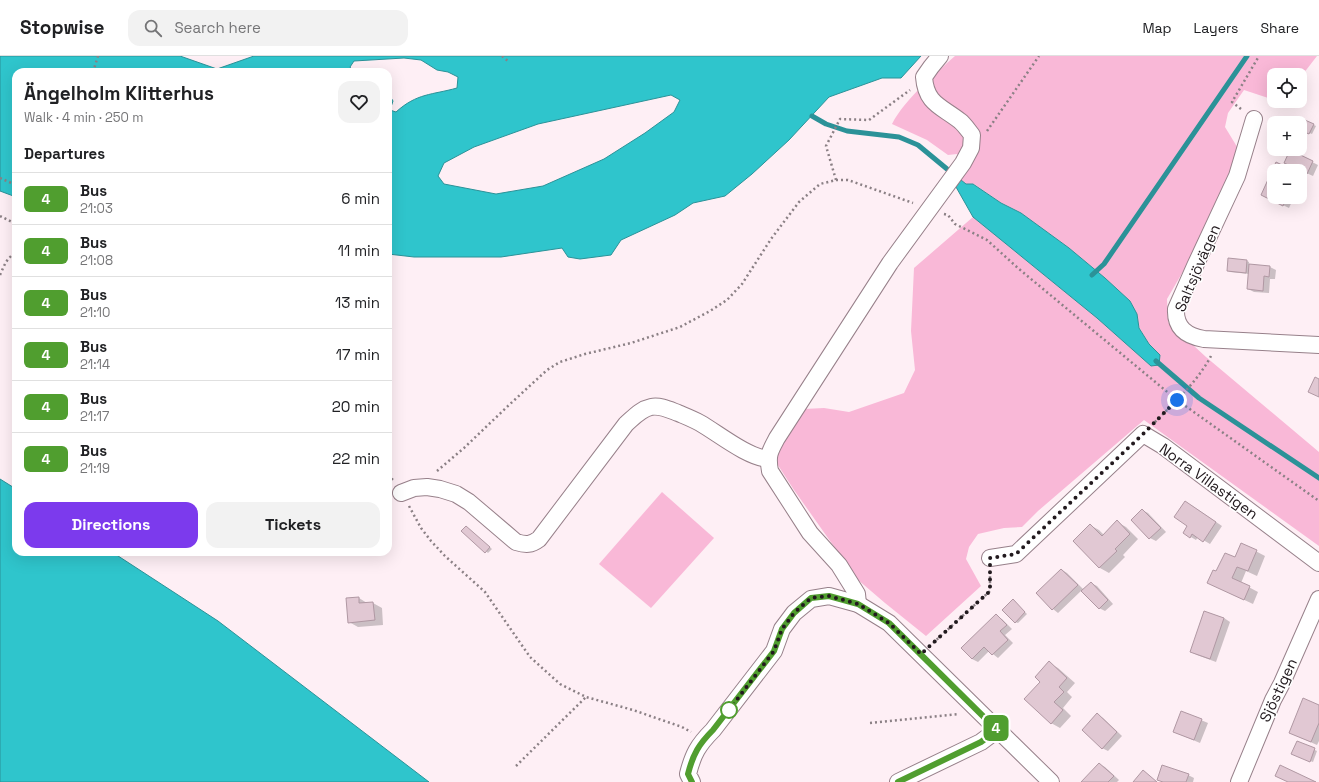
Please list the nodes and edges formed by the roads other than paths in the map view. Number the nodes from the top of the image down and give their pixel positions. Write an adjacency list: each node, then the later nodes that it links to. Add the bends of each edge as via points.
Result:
1 (940, 56): 4 (street, via 924,77 927,93 934,103 961,121 972,135 971,148 931,209 890,263 777,438)
2 (1254, 119): 3 (street, Saltsjövägen, via 1237,176 1176,309 1177,323 1187,333 1204,339)
3 (1319, 345)
4 (768, 459): 5 (street, via 748,452 700,423 667,408 653,406 642,410 626,424 539,539 532,544 516,542 456,494 426,487); 9 (street, via 770,471 810,533 839,565 857,594)
5 (402, 493)
6 (990, 558): 7 (street, Norra Villastigen, via 1016,554 1143,434 1163,446)
7 (1319, 563)
8 (1319, 599): 14 (street, Sjöstigen)
9 (858, 604): 10 (street, via 889,623); 11 (street, via 829,596 811,598 794,613 782,629 774,651 692,758 688,774)
10 (997, 730): 12 (street, via 981,742); 13 (street)
11 (692, 782)
12 (898, 782)
13 (1051, 782)
14 (1239, 782)

